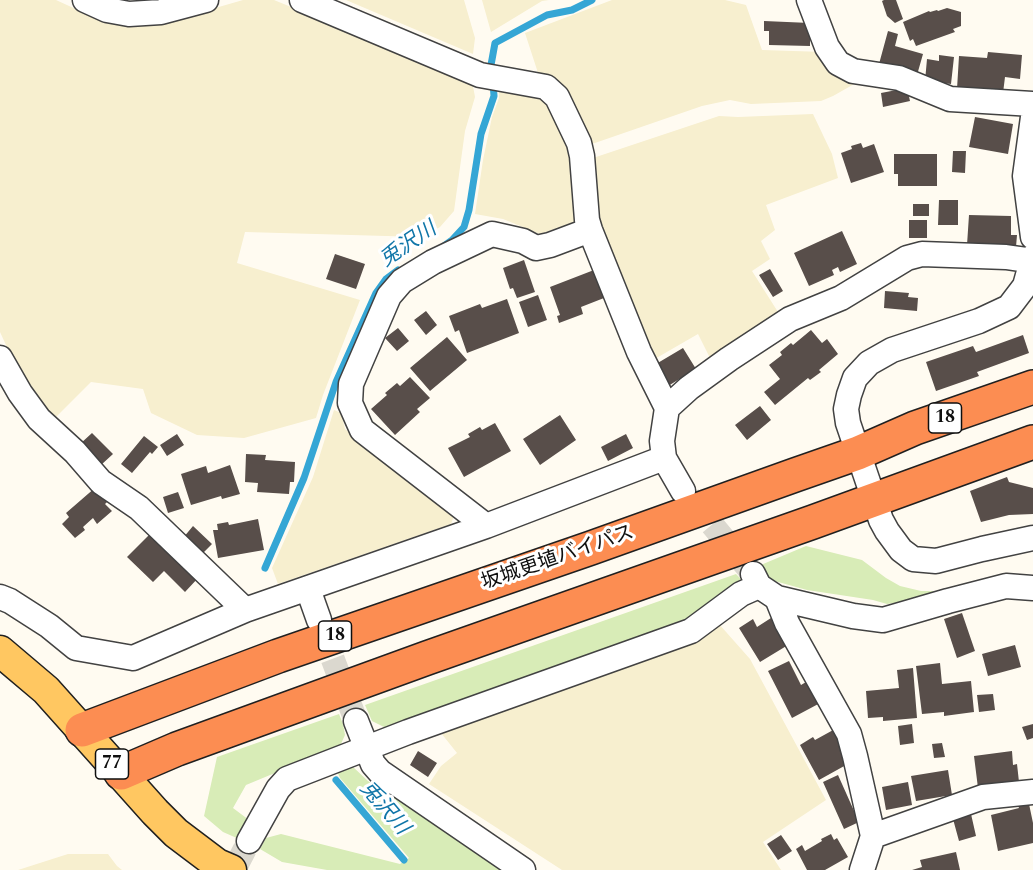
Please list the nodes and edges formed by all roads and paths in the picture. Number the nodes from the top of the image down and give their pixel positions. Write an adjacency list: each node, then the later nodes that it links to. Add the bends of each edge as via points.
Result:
1 (85, 0): 2 (street, via 107,10 142,14)
2 (206, 0)
3 (302, 0): 7 (street, via 489,77 546,87 557,97 579,143)
4 (809, 0): 5 (street, via 827,47 838,63 853,71 899,78 950,99)
5 (1033, 104)
6 (1033, 117): 8 (street, via 1025,176)
7 (590, 230): 12 (street, via 639,352); 18 (street, via 536,248 492,234 402,281 389,296 351,384 350,403 362,430)
8 (1033, 237)
9 (1033, 259): 12 (street, via 922,254 907,258 841,298 790,320 729,359); 14 (street, via 1025,286 1009,307 892,350 869,363 855,378 846,409)
10 (0, 358): 24 (street, via 39,419 101,482 139,508)
11 (1033, 387): 14 (highway, 坂城更埴バイパス / 18, via 915,428)
12 (667, 408): 15 (street, via 662,441)
13 (1033, 442): 17 (highway)
14 (858, 453): 17 (street); 28 (highway, 坂城更埴バイパス / 18, via 278,656)
15 (664, 458): 16 (street); 18 (street)
16 (683, 491)
17 (874, 500): 19 (street, via 887,531 913,559 936,561); 30 (highway, via 416,662)
18 (486, 526): 22 (street)
19 (1033, 538)
20 (763, 586): 21 (street, via 853,616 883,621 1006,586); 29 (street, via 741,594 691,631); 32 (street, via 849,734)
21 (1033, 588)
22 (308, 589): 24 (street); 25 (street)
23 (0, 597): 24 (street, via 49,626 76,648 133,658)
24 (245, 610)
25 (318, 620)
26 (0, 651): 28 (main road, 77, via 46,690)
27 (356, 721): 29 (street)
28 (82, 730): 30 (main road, 77)
29 (367, 749): 33 (street, via 287,778); 35 (street, via 380,772)
30 (121, 773): 34 (main road, 77, via 176,833)
31 (1033, 792): 32 (street, via 983,798)
32 (873, 836): 36 (street)
33 (249, 841)
34 (231, 870)
35 (523, 870)
36 (862, 870)

